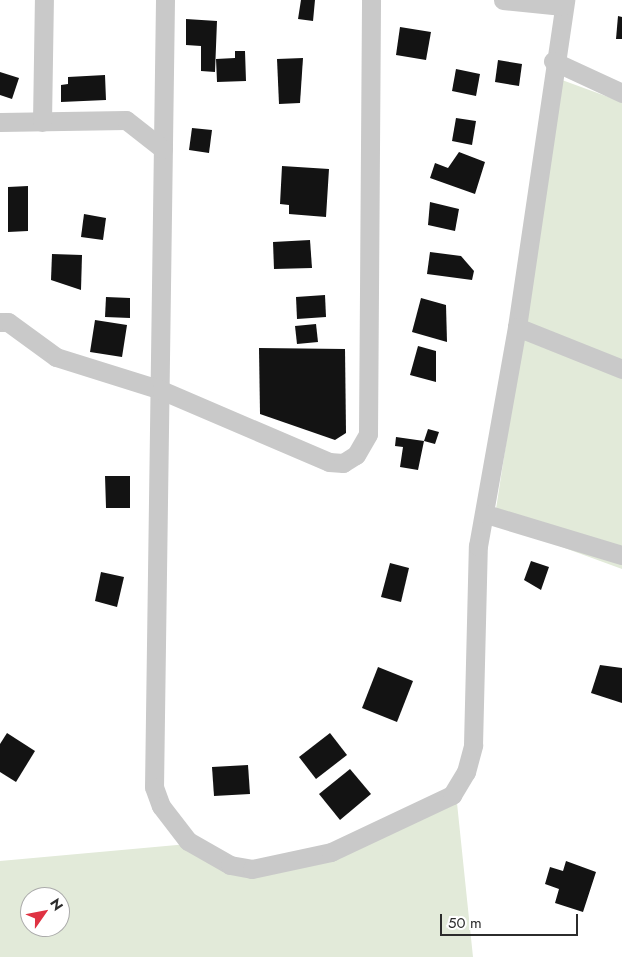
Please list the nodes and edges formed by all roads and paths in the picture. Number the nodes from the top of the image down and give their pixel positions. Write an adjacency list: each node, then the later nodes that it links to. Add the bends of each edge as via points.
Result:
1 (44, 0): 9 (street)
2 (165, 0): 10 (street)
3 (371, 0): 14 (street, via 368,434 363,446 343,463 329,462)
4 (503, 0): 5 (street)
5 (564, 3): 6 (street)
6 (553, 61): 7 (street); 12 (street)
7 (622, 93)
8 (0, 122): 9 (street)
9 (42, 122): 10 (street, via 126,120)
10 (163, 149): 14 (street)
11 (0, 322): 14 (street, via 8,322 56,357)
12 (517, 327): 13 (street); 15 (street)
13 (622, 369)
14 (161, 390): 15 (street, via 154,787 161,806 188,841 230,865 272,867 331,852 452,795 461,786 473,745 476,569)
15 (486, 514): 16 (street)
16 (622, 555)

